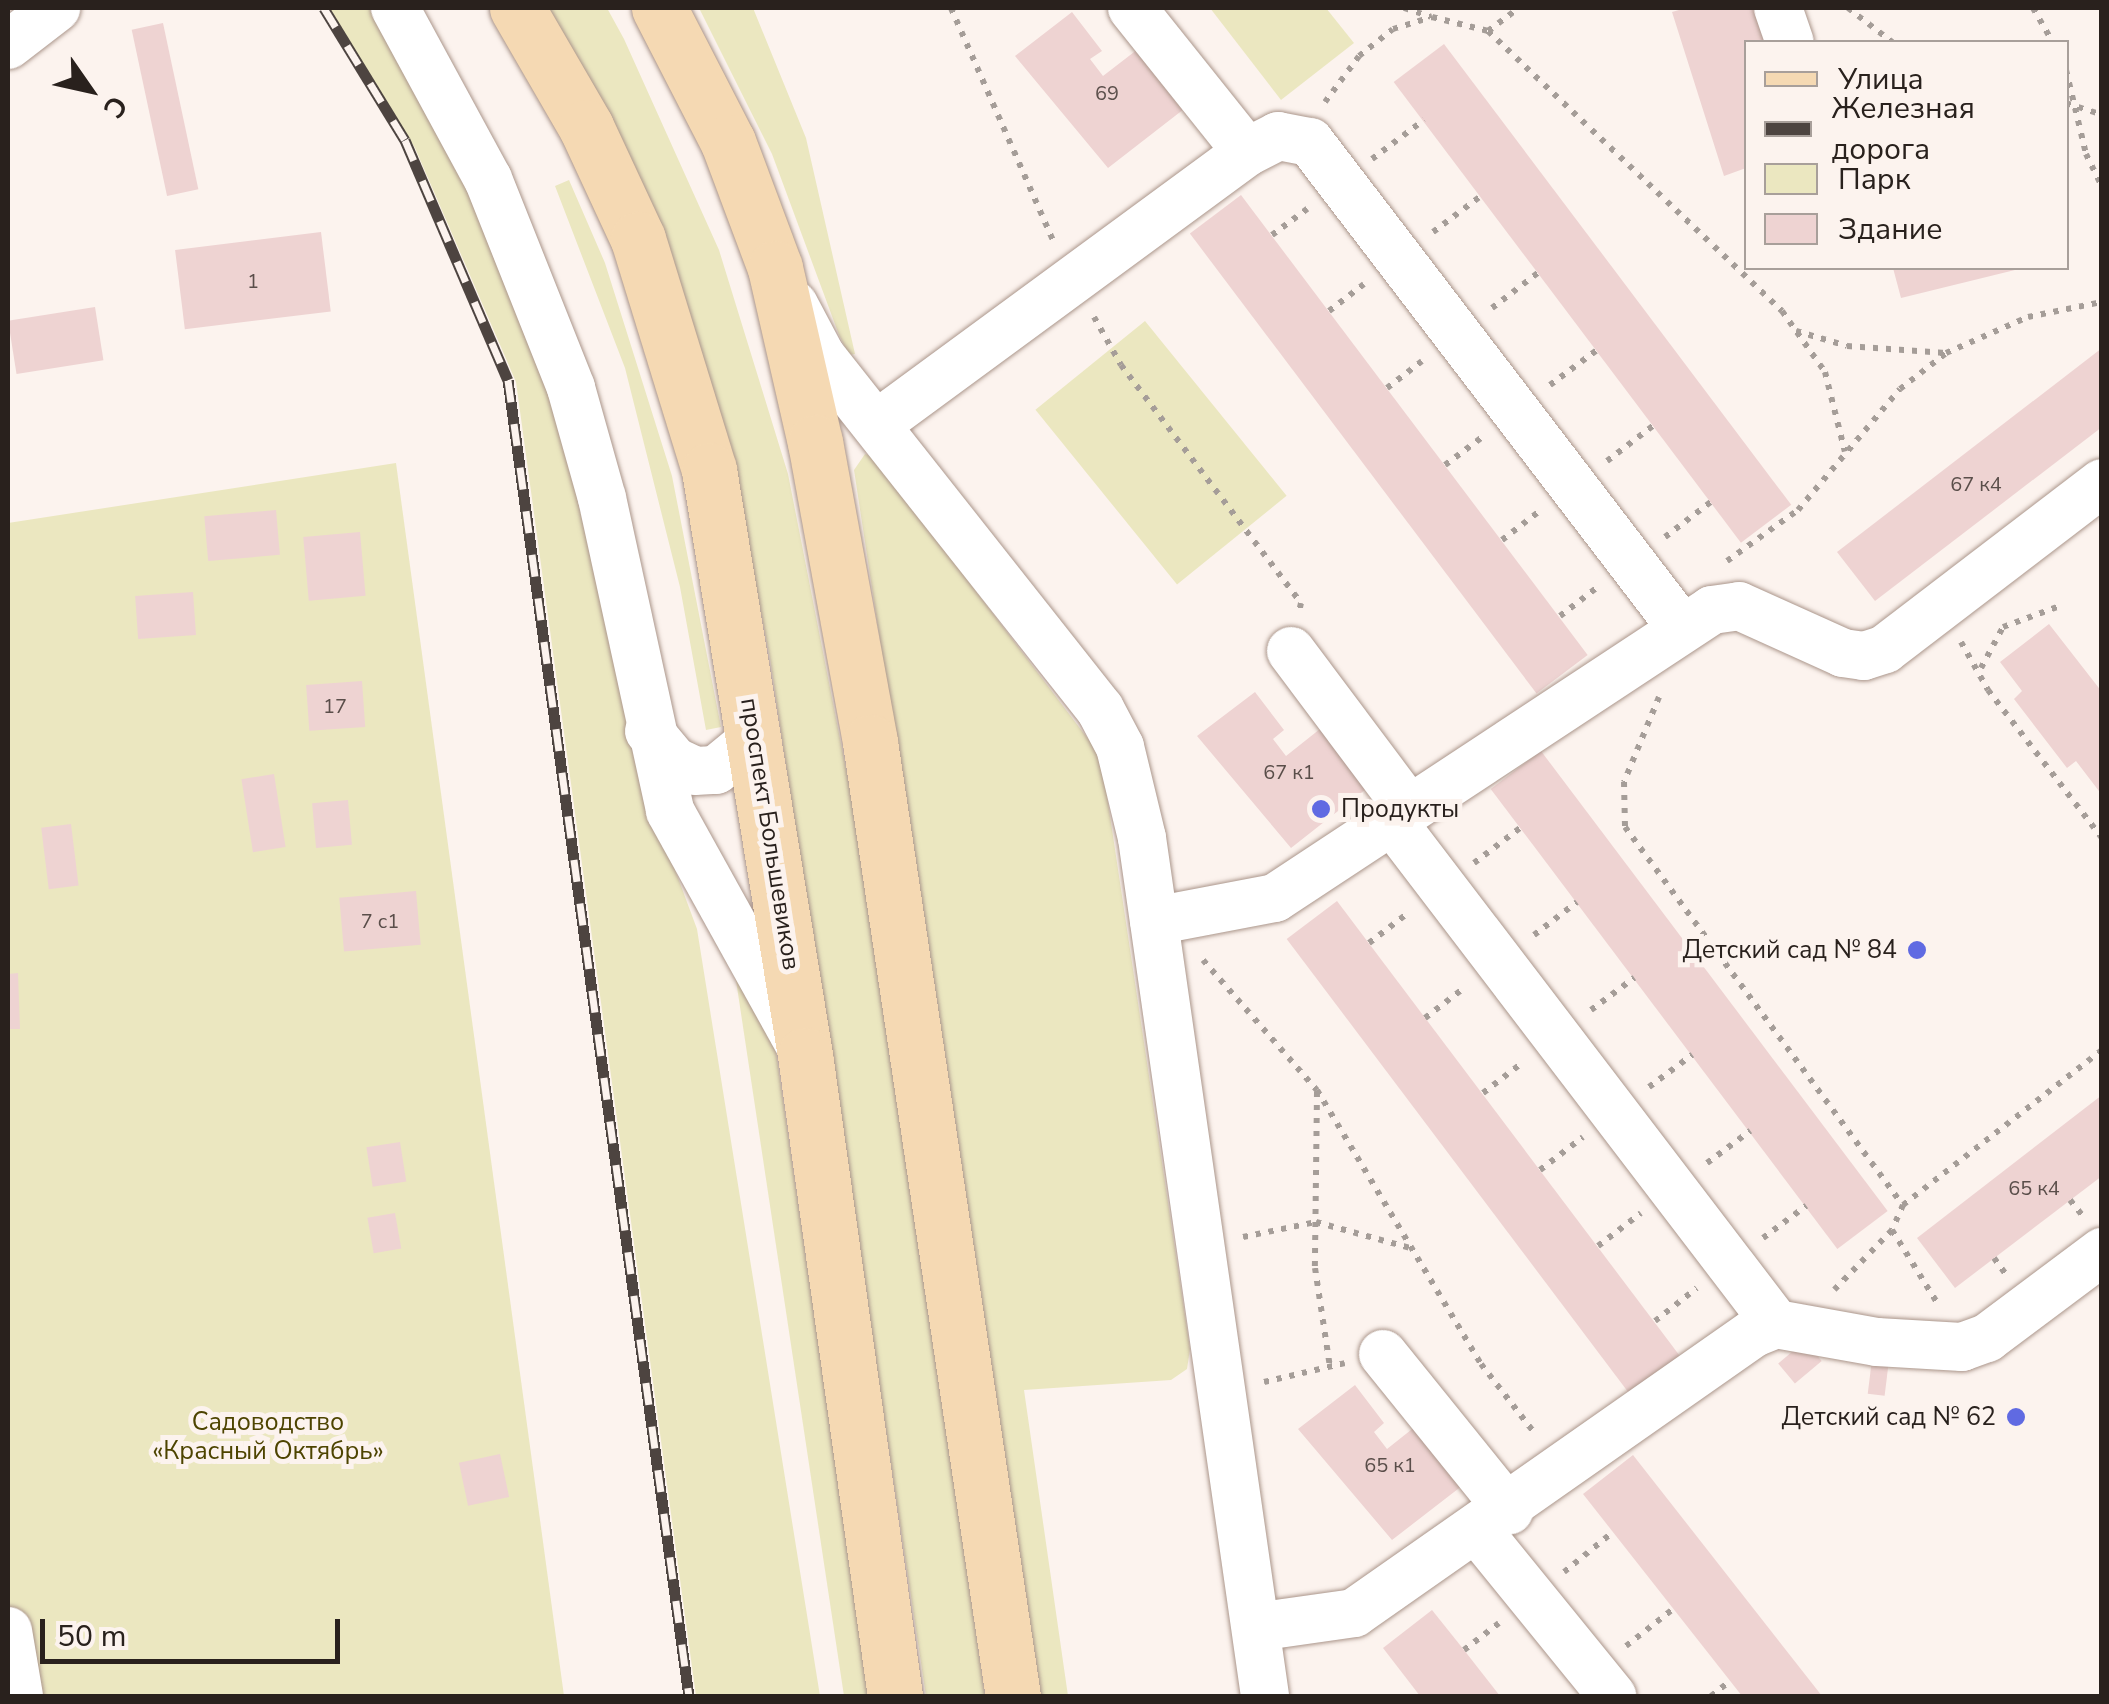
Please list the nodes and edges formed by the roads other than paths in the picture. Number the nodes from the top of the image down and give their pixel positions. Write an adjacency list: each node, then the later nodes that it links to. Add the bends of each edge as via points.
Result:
1 (56, 8): 8 (street)
2 (395, 8): 15 (street, via 488,179 571,388 602,498)
3 (516, 8): 16 (main road, проспект Большевиков, via 593,143 638,239 708,470)
4 (658, 8): 10 (main road, via 728,142)
5 (1132, 8): 9 (street)
6 (1778, 8): 7 (street)
7 (1789, 40)
8 (8, 45)
9 (1246, 152): 11 (street); 13 (street, via 1278,136 1310,142 1457,334)
10 (775, 268): 11 (street, via 821,356); 28 (main road, via 870,742)
11 (877, 424): 18 (street, via 1100,710 1134,791)
12 (2102, 483): 13 (street, via 1936,610 1864,656 1738,606)
13 (1669, 634): 17 (street)
14 (1290, 652): 17 (street)
15 (649, 731): 16 (street, via 674,762 695,772 726,764); 19 (street, via 670,811)
16 (755, 738): 19 (main road, проспект Большевиков)
17 (1400, 815): 18 (street, via 1276,898); 21 (street)
18 (1172, 932): 24 (street)
19 (805, 1055): 27 (main road, проспект Большевиков)
20 (2102, 1252): 21 (street, via 1988,1338 1962,1347 1878,1342)
21 (1789, 1325): 23 (street, via 1754,1333)
22 (1383, 1354): 23 (street)
23 (1494, 1520): 24 (street, via 1354,1613); 30 (street)
24 (1256, 1628): 29 (street)
25 (8, 1632): 26 (street)
26 (19, 1696)
27 (895, 1696)
28 (1013, 1696)
29 (1265, 1696)
30 (1612, 1696)

